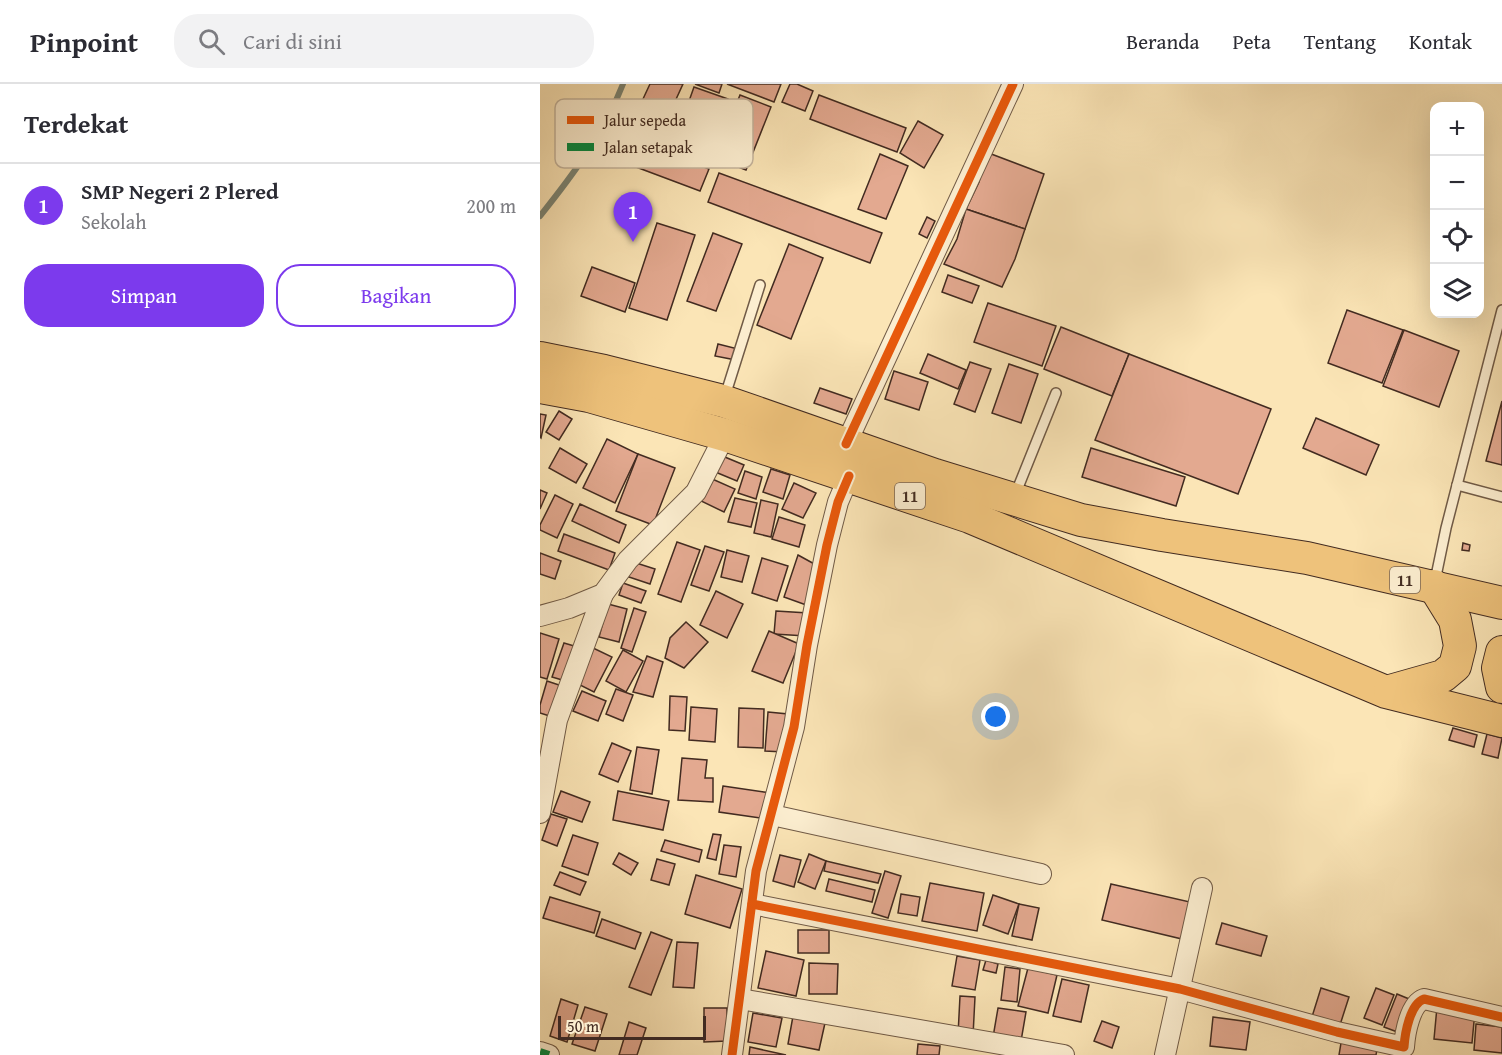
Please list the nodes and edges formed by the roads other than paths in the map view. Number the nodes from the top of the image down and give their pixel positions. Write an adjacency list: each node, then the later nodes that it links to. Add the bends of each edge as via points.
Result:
1 (1013, 84): 9 (street)
2 (760, 285): 7 (lane)
3 (1502, 310): 11 (lane)
4 (540, 358): 7 (highway, 11)
5 (540, 387): 8 (highway, 11, via 589,396)
6 (1056, 393): 13 (lane)
7 (723, 401): 9 (highway, 11)
8 (726, 435): 10 (highway, 11); 15 (street, via 696,492 628,560)
9 (846, 444): 13 (highway, 11)
10 (849, 476): 20 (highway, 11, via 970,517); 23 (street, via 827,545 794,727)
11 (1457, 485): 12 (lane); 14 (lane)
12 (1502, 497)
13 (1013, 500): 14 (highway, 11, via 1081,520 1307,558)
14 (1434, 586): 16 (highway, 11); 20 (highway, via 1455,620 1460,646 1455,666 1443,676)
15 (603, 594): 17 (street); 22 (street, via 557,720)
16 (1502, 603)
17 (540, 616)
18 (1502, 652): 19 (highway, via 1498,668)
19 (1502, 687)
20 (1386, 692): 21 (highway, 11)
21 (1502, 721)
22 (540, 813)
23 (772, 815): 24 (street); 26 (street, via 756,871)
24 (1041, 874)
25 (1202, 888): 27 (street)
26 (752, 904): 27 (street); 28 (street)
27 (1179, 989): 30 (street); 35 (street)
28 (740, 999): 33 (street); 34 (street)
29 (1502, 1017): 30 (street, via 1424,999 1413,1010)
30 (1405, 1051)
31 (540, 1052): 32 (street)
32 (549, 1055)
33 (732, 1055)
34 (1064, 1055)
35 (1165, 1055)

